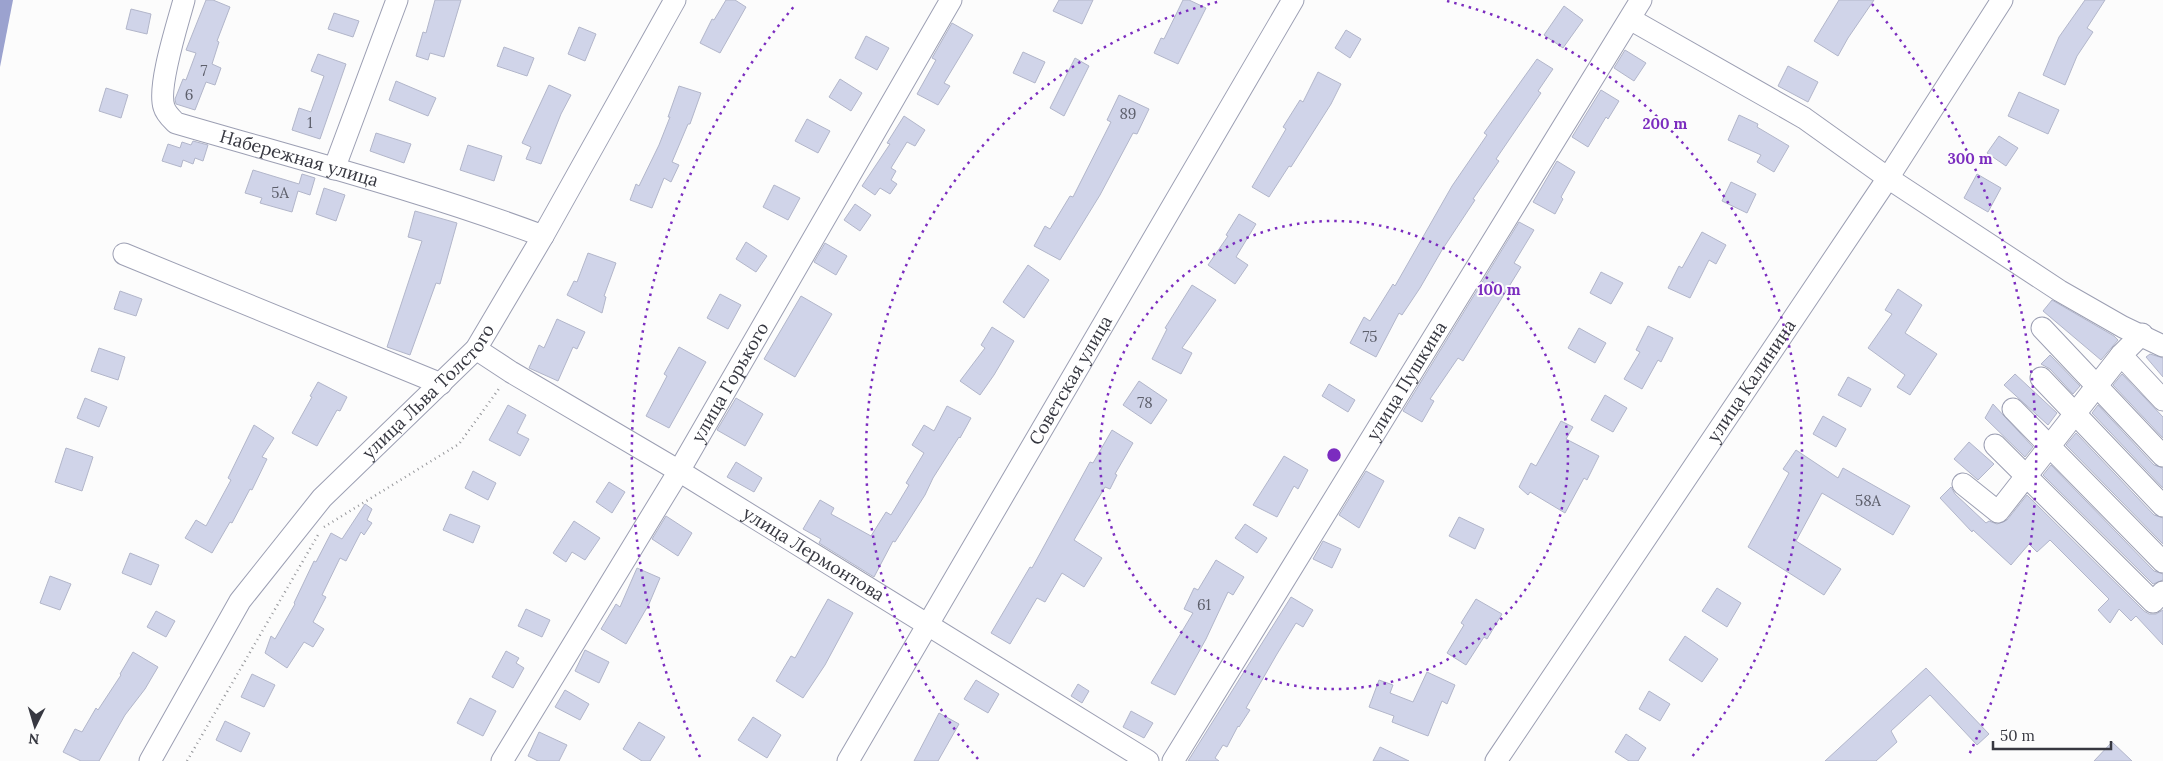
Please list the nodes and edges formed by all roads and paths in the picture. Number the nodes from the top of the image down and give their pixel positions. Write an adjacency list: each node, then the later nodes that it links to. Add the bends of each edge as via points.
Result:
1 (184, 0): 9 (street, Набережная улица, via 165,77 163,106 166,113 176,122)
2 (396, 0): 9 (street)
3 (675, 0): 11 (street, улица Льва Толстого)
4 (951, 0): 28 (street, улица Горького)
5 (1293, 0): 34 (street, Советская улица)
6 (1641, 0): 8 (street, улица Пушкина)
7 (2002, 0): 10 (street, улица Калинина)
8 (1630, 19): 10 (street, via 1804,118); 40 (street, улица Пушкина)
9 (334, 169): 11 (street, Набережная улица, via 458,205)
10 (1888, 178): 14 (street, via 2060,290 2123,328); 41 (street, улица Калинина)
11 (543, 236): 16 (street, улица Льва Толстого)
12 (124, 254): 20 (street)
13 (2042, 328): 21 (street)
14 (2142, 334): 15 (street); 17 (street)
15 (2163, 346)
16 (476, 349): 18 (street, улица Лермонтова); 20 (street, улица Льва Толстого)
17 (2121, 355): 21 (street); 22 (street)
18 (511, 372): 28 (street, улица Лермонтова); 36 (path, via 459,444 322,528)
19 (2040, 378): 24 (street)
20 (441, 384): 35 (street, улица Льва Толстого, via 322,498 240,601)
21 (2097, 386): 24 (street); 27 (street)
22 (2163, 400)
23 (2013, 409): 26 (street)
24 (2075, 414): 26 (street); 31 (street)
25 (1996, 445): 29 (street)
26 (2050, 446): 29 (street); 32 (street)
27 (2163, 456)
28 (678, 471): 34 (street, улица Лермонтова); 37 (street, улица Горького)
29 (2026, 476): 30 (street, via 1998,512); 33 (street, via 2153,602)
30 (1963, 484)
31 (2163, 506)
32 (2163, 562)
33 (2163, 592)
34 (928, 625): 38 (street, Советская улица); 39 (street, улица Лермонтова)
35 (150, 761)
36 (187, 761)
37 (502, 761)
38 (848, 761)
39 (1148, 761)
40 (1172, 761)
41 (1496, 761)

